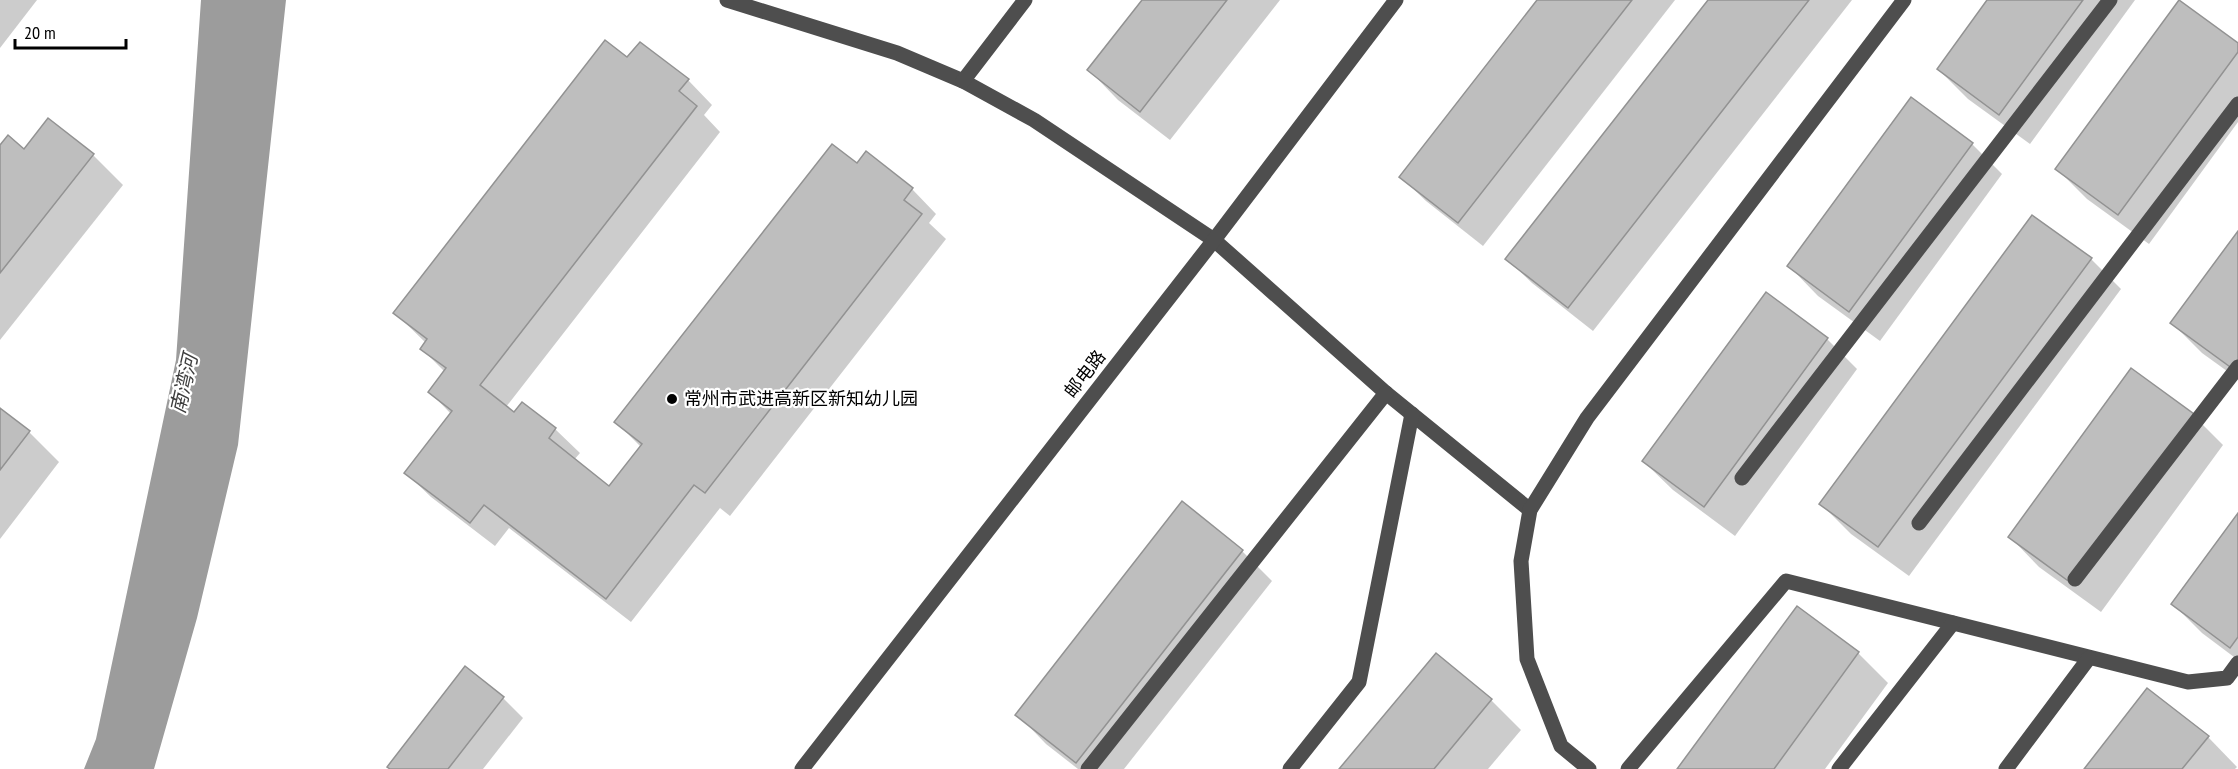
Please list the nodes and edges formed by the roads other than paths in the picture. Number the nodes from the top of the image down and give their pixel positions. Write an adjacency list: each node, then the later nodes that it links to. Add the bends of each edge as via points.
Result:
1 (727, 0): 6 (street, via 897,53)
2 (1025, 0): 6 (street)
3 (1396, 0): 8 (street, 邮电路)
4 (1904, 0): 13 (street, via 1587,418)
5 (2110, 0): 12 (street)
6 (963, 81): 8 (street, via 1034,120)
7 (2238, 104): 14 (street)
8 (1214, 240): 10 (street); 19 (street, 邮电路)
9 (2238, 367): 15 (street)
10 (1386, 393): 11 (street); 20 (street)
11 (1412, 414): 13 (street); 21 (street, via 1359,682)
12 (1742, 478)
13 (1530, 510): 22 (street, via 1521,561 1527,658 1561,746)
14 (1919, 523)
15 (2076, 579)
16 (1953, 623): 17 (street); 23 (street, via 1786,581); 24 (street)
17 (2089, 658): 18 (street, via 2188,682 2227,678); 25 (street)
18 (2238, 663)
19 (802, 769)
20 (1088, 769)
21 (1290, 769)
22 (1589, 769)
23 (1628, 769)
24 (1839, 769)
25 (2006, 769)

